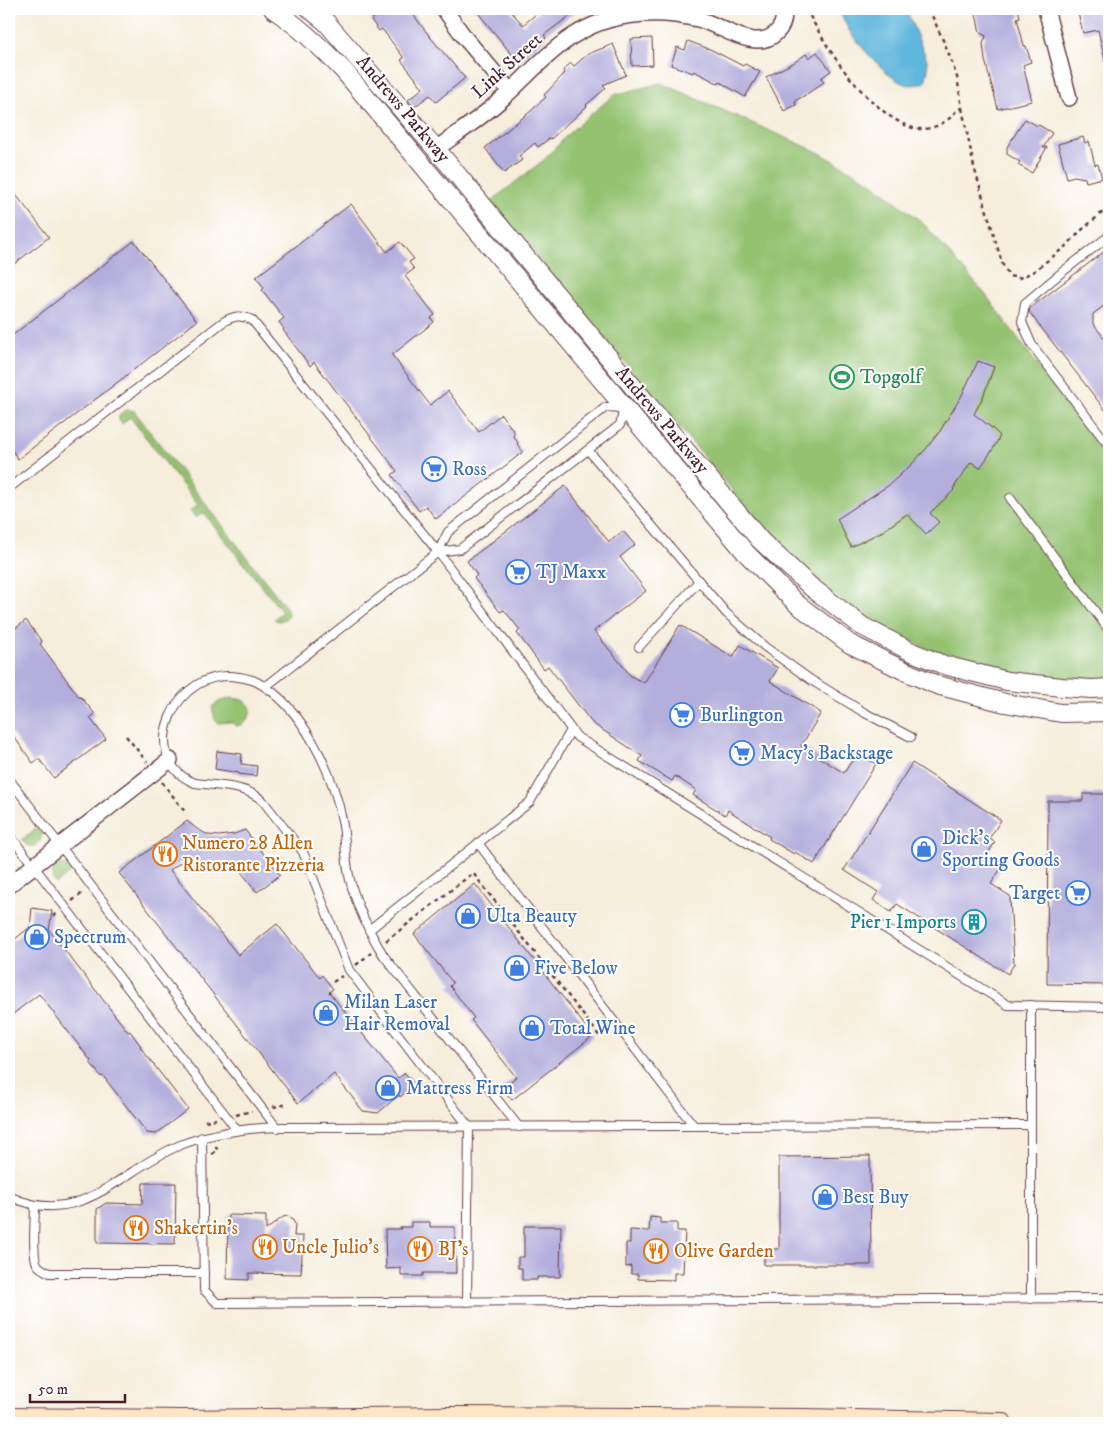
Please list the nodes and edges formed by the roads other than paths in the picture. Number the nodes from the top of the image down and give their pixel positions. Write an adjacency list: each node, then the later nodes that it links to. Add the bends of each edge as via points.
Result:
1 (273, 9): 12 (street, Andrews Parkway, via 295,23 344,70)
2 (310, 9): 9 (street, Andrews Parkway, via 326,22)
3 (444, 9): 7 (street)
4 (783, 9): 6 (street, Link Street, via 784,20 780,29 766,39 751,40 702,20 679,15)
5 (1046, 9): 8 (street)
6 (614, 13): 7 (street, Link Street, via 566,40)
7 (510, 91): 9 (street, Link Street)
8 (1069, 98)
9 (436, 149): 11 (street, Andrews Parkway)
10 (1109, 236): 13 (lane, via 1025,303 1022,322 1032,345)
11 (641, 396): 12 (street); 21 (street, Andrews Parkway, via 760,540 811,587 862,626)
12 (624, 408): 14 (lane, via 620,425); 17 (lane, via 606,407 448,532); 22 (street, Andrews Parkway, via 746,553 797,604 850,644)
13 (1109, 446)
14 (588, 450): 17 (lane, via 460,549); 18 (lane)
15 (9, 488): 17 (lane, via 222,322 239,315 246,316)
16 (1010, 498): 19 (lane)
17 (438, 552): 23 (lane); 26 (lane)
18 (699, 581): 20 (lane); 27 (lane, via 726,613 785,662 837,697)
19 (1109, 630)
20 (639, 647)
21 (944, 665): 22 (street); 24 (street, Andrews Parkway, via 1007,681 1062,688)
22 (937, 685): 25 (street, Andrews Parkway, via 1004,703 1061,713)
23 (265, 686): 28 (lane, via 231,675 213,677 194,686 175,705 169,718 166,747); 35 (lane, via 283,700 300,723 316,747 335,789 350,880)
24 (1109, 688)
25 (1109, 712)
26 (571, 730): 31 (lane, via 530,802); 36 (lane, via 577,737 1008,1005)
27 (911, 737)
28 (170, 760): 32 (street); 40 (lane, via 176,770 190,781 243,790 263,801 303,852 349,970)
29 (9, 779): 32 (lane)
30 (9, 834): 33 (lane)
31 (478, 843): 35 (lane); 39 (lane)
32 (60, 845): 33 (street); 42 (lane)
33 (33, 866): 34 (street); 43 (lane)
34 (9, 885)
35 (369, 930): 41 (lane)
36 (1031, 1005): 37 (lane); 38 (lane)
37 (1109, 1007)
38 (1031, 1125): 39 (lane); 49 (lane)
39 (694, 1126): 41 (lane)
40 (469, 1127): 41 (lane); 42 (lane); 50 (lane)
41 (519, 1127)
42 (277, 1128): 43 (lane)
43 (237, 1130): 44 (lane)
44 (202, 1137): 46 (lane, via 164,1153 86,1200 60,1206); 47 (lane)
45 (9, 1196): 46 (lane)
46 (35, 1205): 47 (lane, via 36,1260 45,1271)
47 (204, 1273): 50 (lane, via 204,1290 218,1303)
48 (1109, 1298): 49 (lane)
49 (1031, 1299): 50 (lane)
50 (467, 1302)
51 (9, 1418): 52 (main road, via 450,1417)
52 (1002, 1423)

